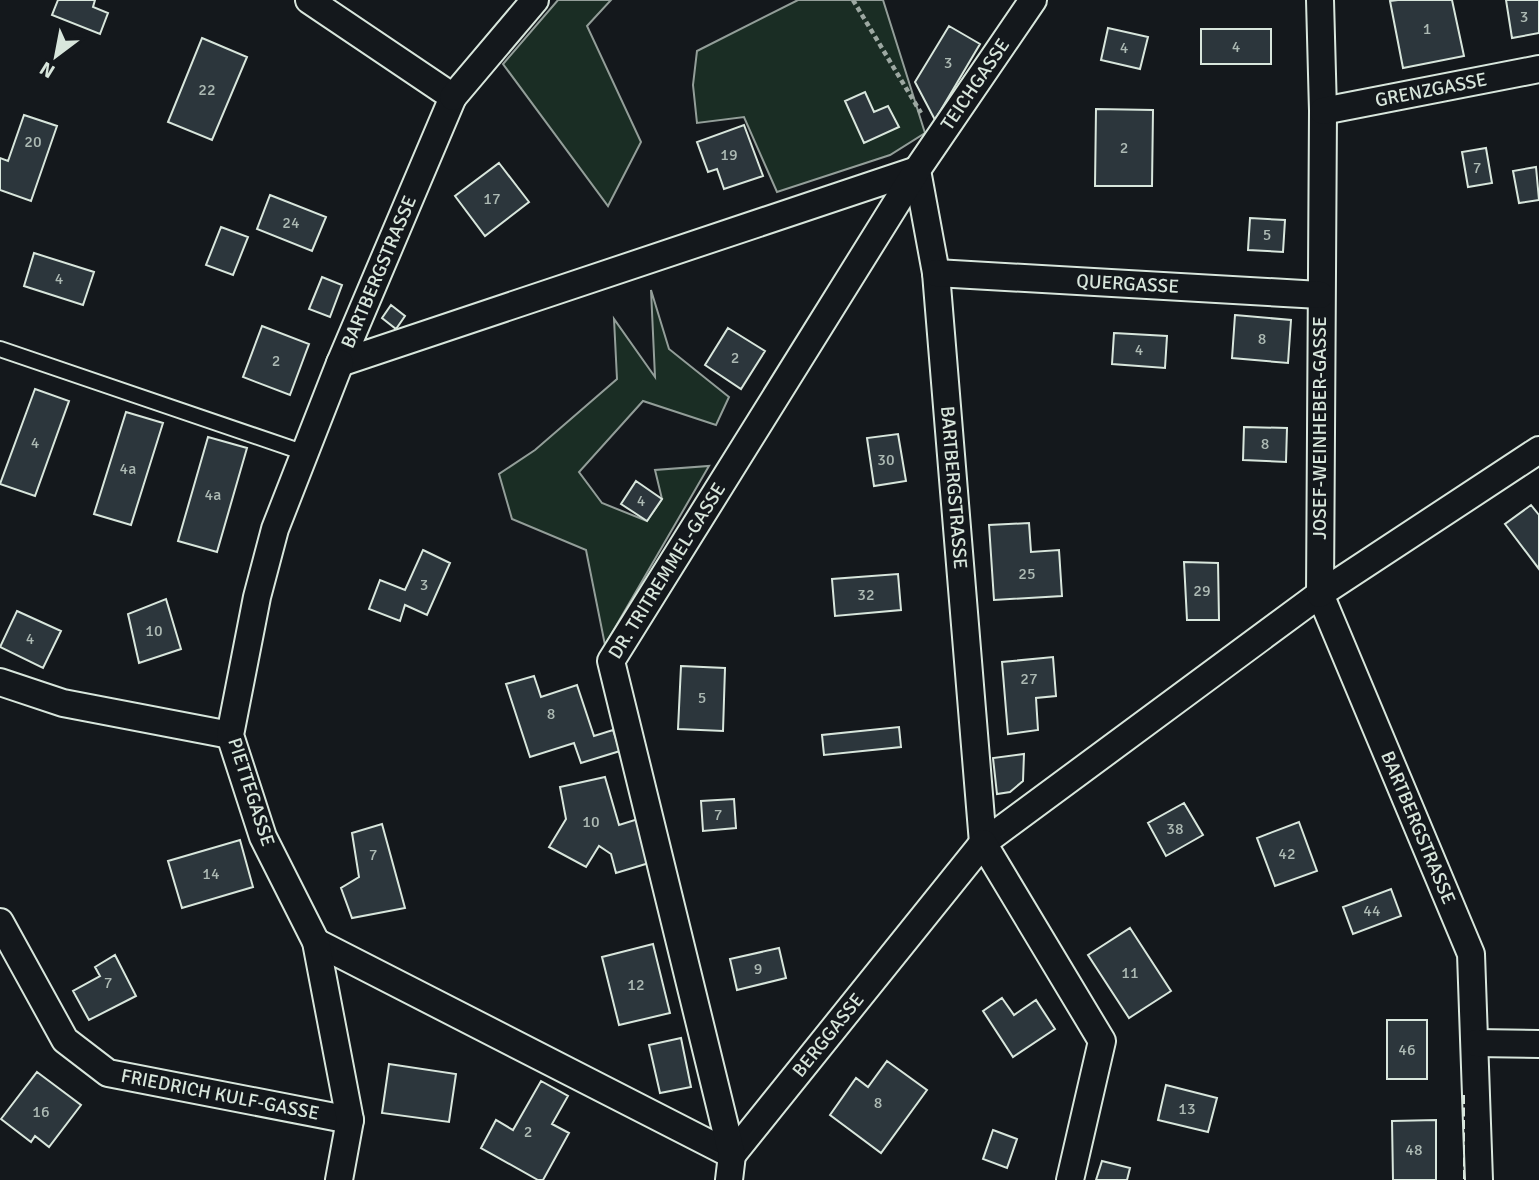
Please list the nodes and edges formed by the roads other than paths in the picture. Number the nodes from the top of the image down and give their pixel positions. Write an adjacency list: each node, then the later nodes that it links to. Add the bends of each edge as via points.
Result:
1 (309, 0): 6 (street)
2 (535, 0): 6 (street, BARTBERGSTRASSE)
3 (1033, 0): 8 (street, TEICHGASSE)
4 (1320, 0): 7 (street, JOSEF-WEINHEBER-GASSE)
5 (1539, 69): 7 (street, GRENZGASSE)
6 (453, 97): 12 (street, BARTBERGSTRASSE)
7 (1323, 111): 10 (street, JOSEF-WEINHEBER-GASSE)
8 (917, 170): 9 (street, BARTBERGSTRASSE); 12 (street, BARTBERGSTRASSE); 24 (street, DR. TRITREMMEL-GASSE, via 611,661)
9 (936, 273): 10 (street, QUERGASSE); 18 (street, BARTBERGSTRASSE)
10 (1320, 295): 15 (street, JOSEF-WEINHEBER-GASSE)
11 (0, 349): 14 (lane)
12 (340, 363): 14 (street, PIETTEGASSE)
13 (1539, 450): 15 (street)
14 (305, 453): 17 (street, PIETTEGASSE, via 263,574)
15 (1320, 594): 18 (street); 21 (street, BARTBERGSTRASSE, via 1471,954)
16 (0, 682): 17 (street, via 63,702)
17 (230, 735): 20 (street, PIETTEGASSE, via 263,837)
18 (983, 843): 24 (street, BERGGASSE); 26 (street, via 1102,1041)
19 (0, 922): 23 (street, FRIEDRICH KULF-GASSE, via 65,1040 108,1073)
20 (316, 942): 23 (street, PIETTEGASSE); 24 (street)
21 (1476, 1043): 22 (street); 27 (street, BARTBERGSTRASSE)
22 (1539, 1044)
23 (350, 1120): 25 (street, PIETTEGASSE)
24 (731, 1167)
25 (339, 1180)
26 (1070, 1180)
27 (1479, 1180)

